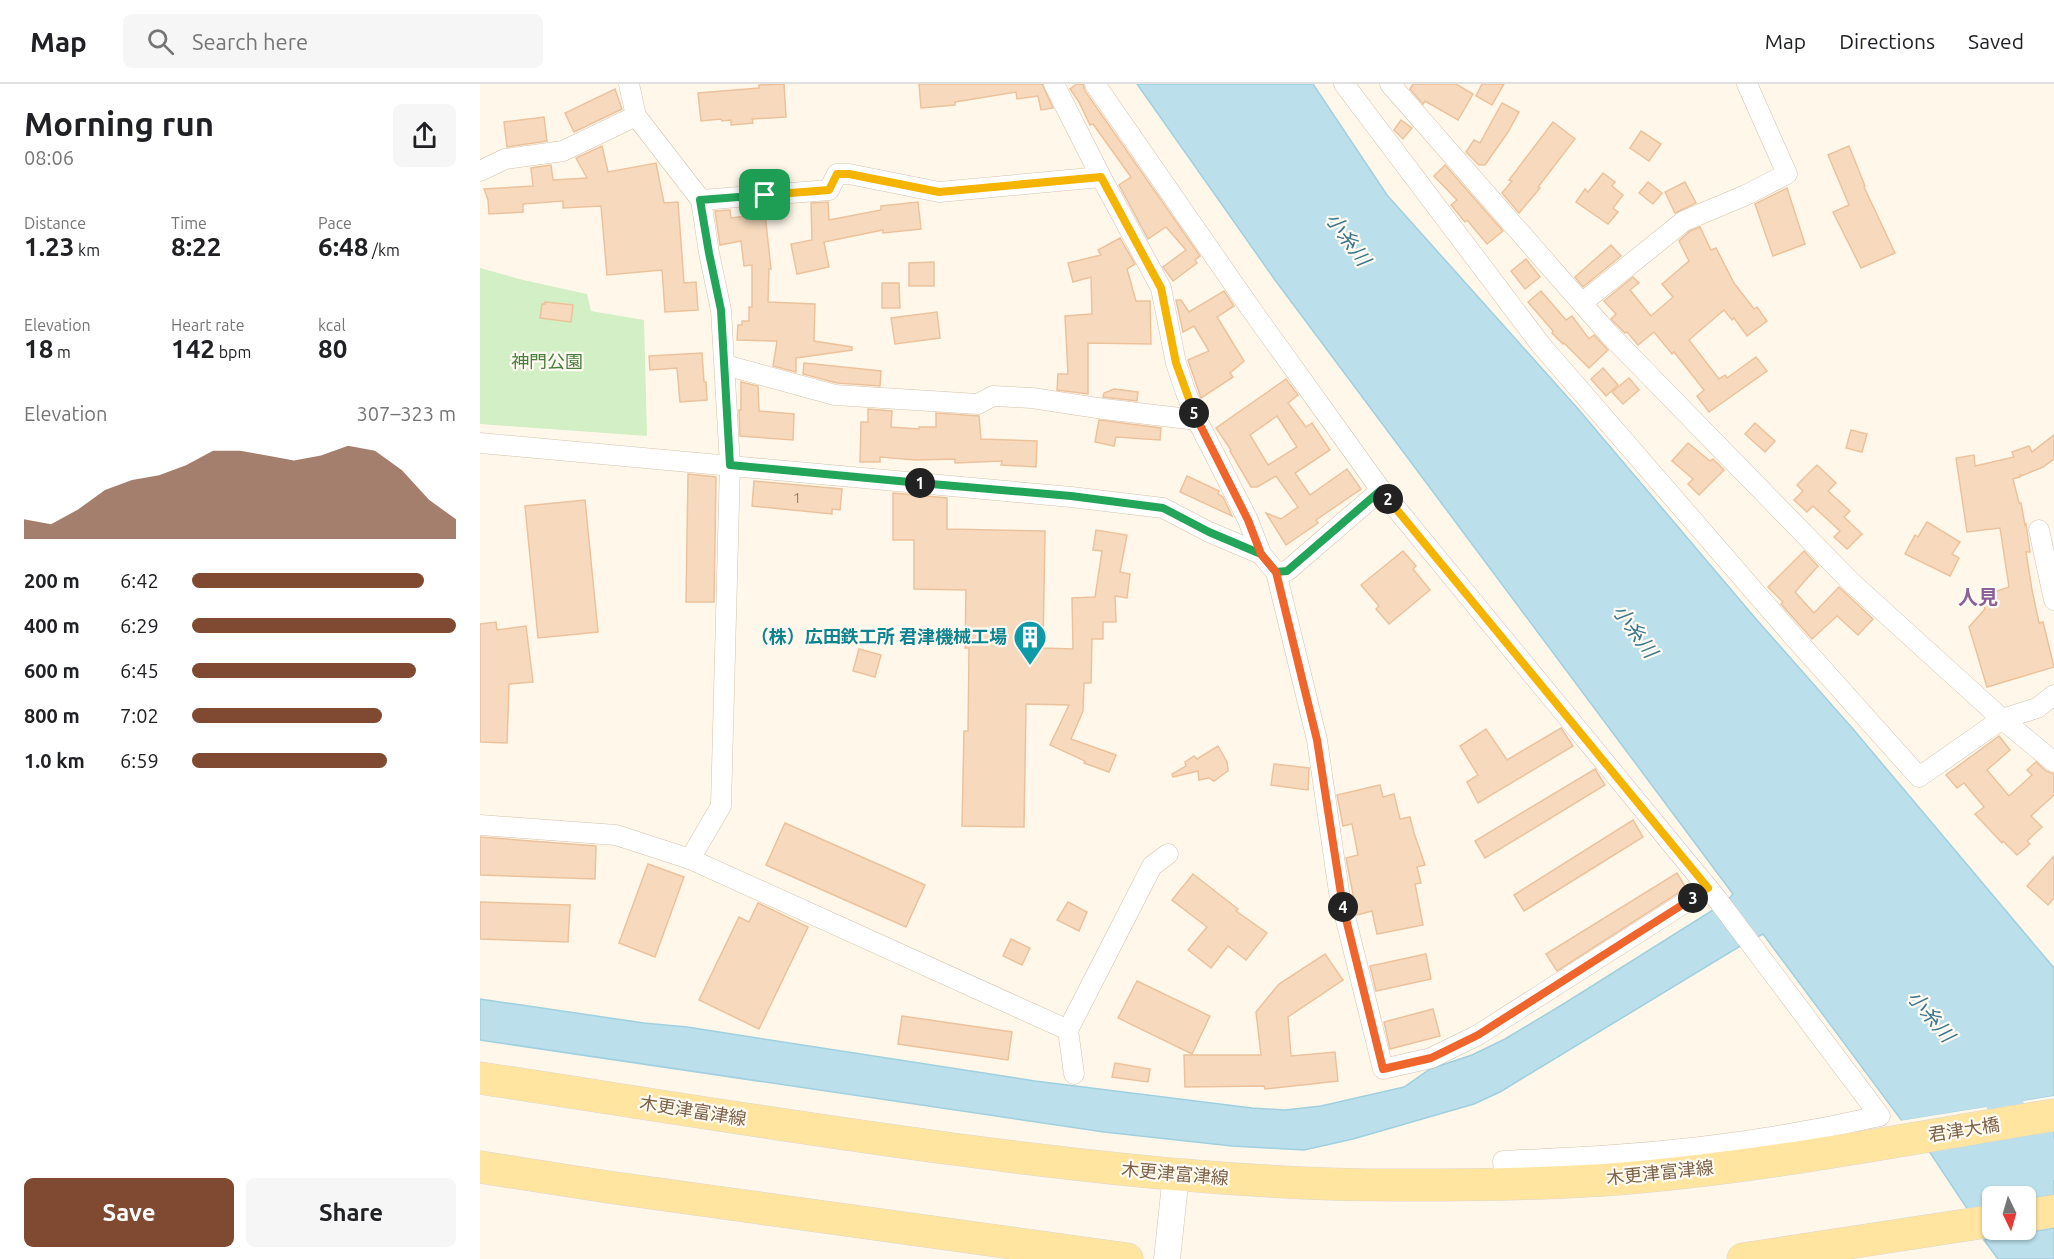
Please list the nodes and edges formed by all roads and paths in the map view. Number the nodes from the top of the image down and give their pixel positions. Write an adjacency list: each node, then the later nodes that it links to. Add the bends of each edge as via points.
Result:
1 (629, 84): 7 (street)
2 (1054, 84): 9 (street)
3 (1095, 84): 16 (street)
4 (1344, 84): 22 (street, via 1541,345 1919,777)
5 (1390, 84): 11 (street)
6 (1747, 84): 11 (street, via 1787,174 1684,221)
7 (636, 116): 8 (street, via 563,151 505,159); 10 (street)
8 (480, 171)
9 (1101, 177): 10 (street, via 939,192 837,174 829,190); 13 (street, via 1161,288 1176,363)
10 (700, 200): 12 (street, via 721,310)
11 (1582, 303): 22 (street, via 1851,582)
12 (725, 364): 13 (street, via 835,395 978,404 993,396 1032,398); 15 (street)
13 (1197, 420): 18 (street)
14 (480, 443): 15 (street)
15 (730, 465): 18 (street, via 1163,508); 26 (street, via 721,807)
16 (1381, 490): 19 (street, via 1287,571); 27 (street)
17 (2039, 530): 20 (street)
18 (1261, 554): 19 (street)
19 (1276, 572): 27 (street, via 1317,740 1339,892 1383,1069 1431,1058 1478,1035)
20 (2053, 589)
21 (2054, 695): 22 (street, via 2037,708)
22 (2002, 719): 23 (street)
23 (2054, 762)
24 (480, 825): 26 (street, via 616,835)
25 (1167, 854): 28 (street, via 1152,866)
26 (690, 859): 28 (street)
27 (1712, 894): 35 (street, via 1880,1116 1701,1146 1503,1161)
28 (1068, 1030): 29 (street)
29 (1074, 1074)
30 (480, 1077): 34 (main road, 木更津富津線, via 878,1139)
31 (2054, 1115): 32 (main road, 君津大橋)
32 (1874, 1144): 35 (main road, 木更津富津線, via 1671,1173)
33 (480, 1167): 39 (main road)
34 (1176, 1175): 35 (main road, 木更津富津線, via 1316,1184); 40 (street)
35 (1505, 1183)
36 (2054, 1211): 37 (main road)
37 (2036, 1214)
38 (1982, 1223): 41 (main road)
39 (1127, 1259)
40 (1167, 1259)
41 (1743, 1259)

